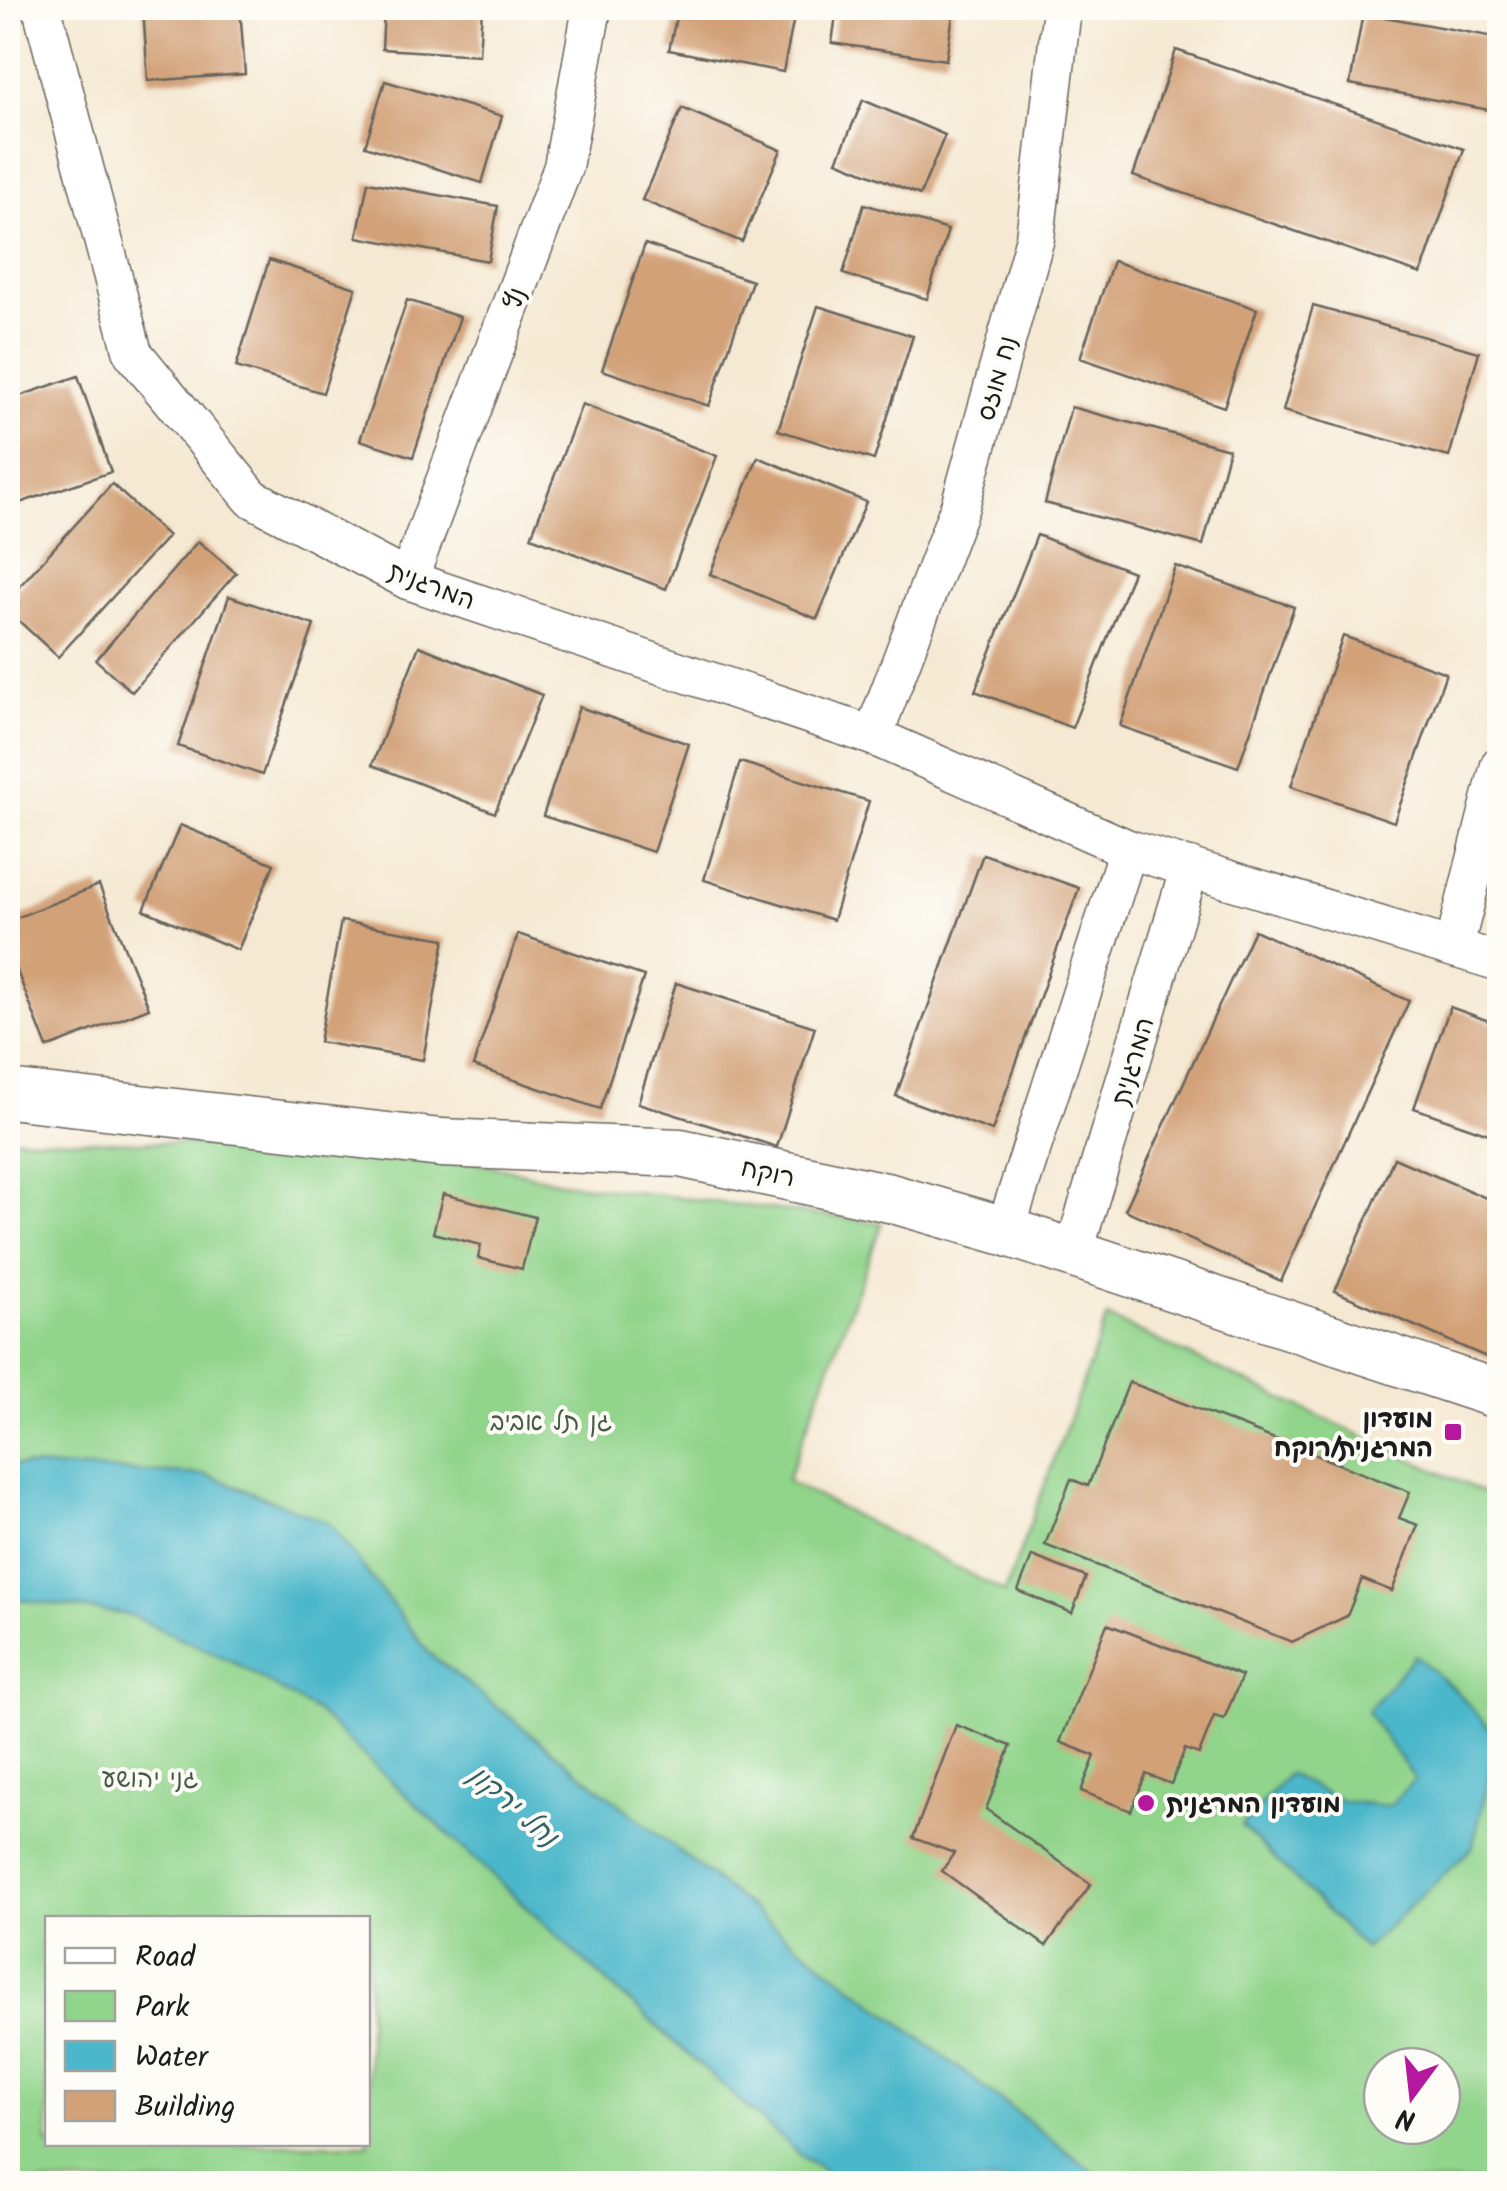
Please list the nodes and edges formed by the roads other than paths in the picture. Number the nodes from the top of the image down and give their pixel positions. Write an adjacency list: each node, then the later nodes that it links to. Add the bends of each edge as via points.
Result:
1 (42, 8): 4 (street, המרגנית, via 133,354 252,498)
2 (592, 8): 4 (street, נץ, via 564,168)
3 (1062, 8): 5 (street, נח מוזס, via 1035,238 960,506)
4 (408, 580): 5 (street, המרגנית)
5 (873, 736): 7 (street, המרגנית)
6 (1500, 765): 9 (street)
7 (1128, 848): 8 (street, המרגנית); 12 (street)
8 (1190, 867): 9 (street, המרגנית); 13 (street, המרגנית)
9 (1454, 947): 10 (street, המרגנית)
10 (1500, 962)
11 (8, 1094): 12 (street, רוקח, via 441,1143 680,1153 890,1198)
12 (1005, 1232): 13 (street, רוקח)
13 (1073, 1254): 14 (street, רוקח)
14 (1500, 1396)

